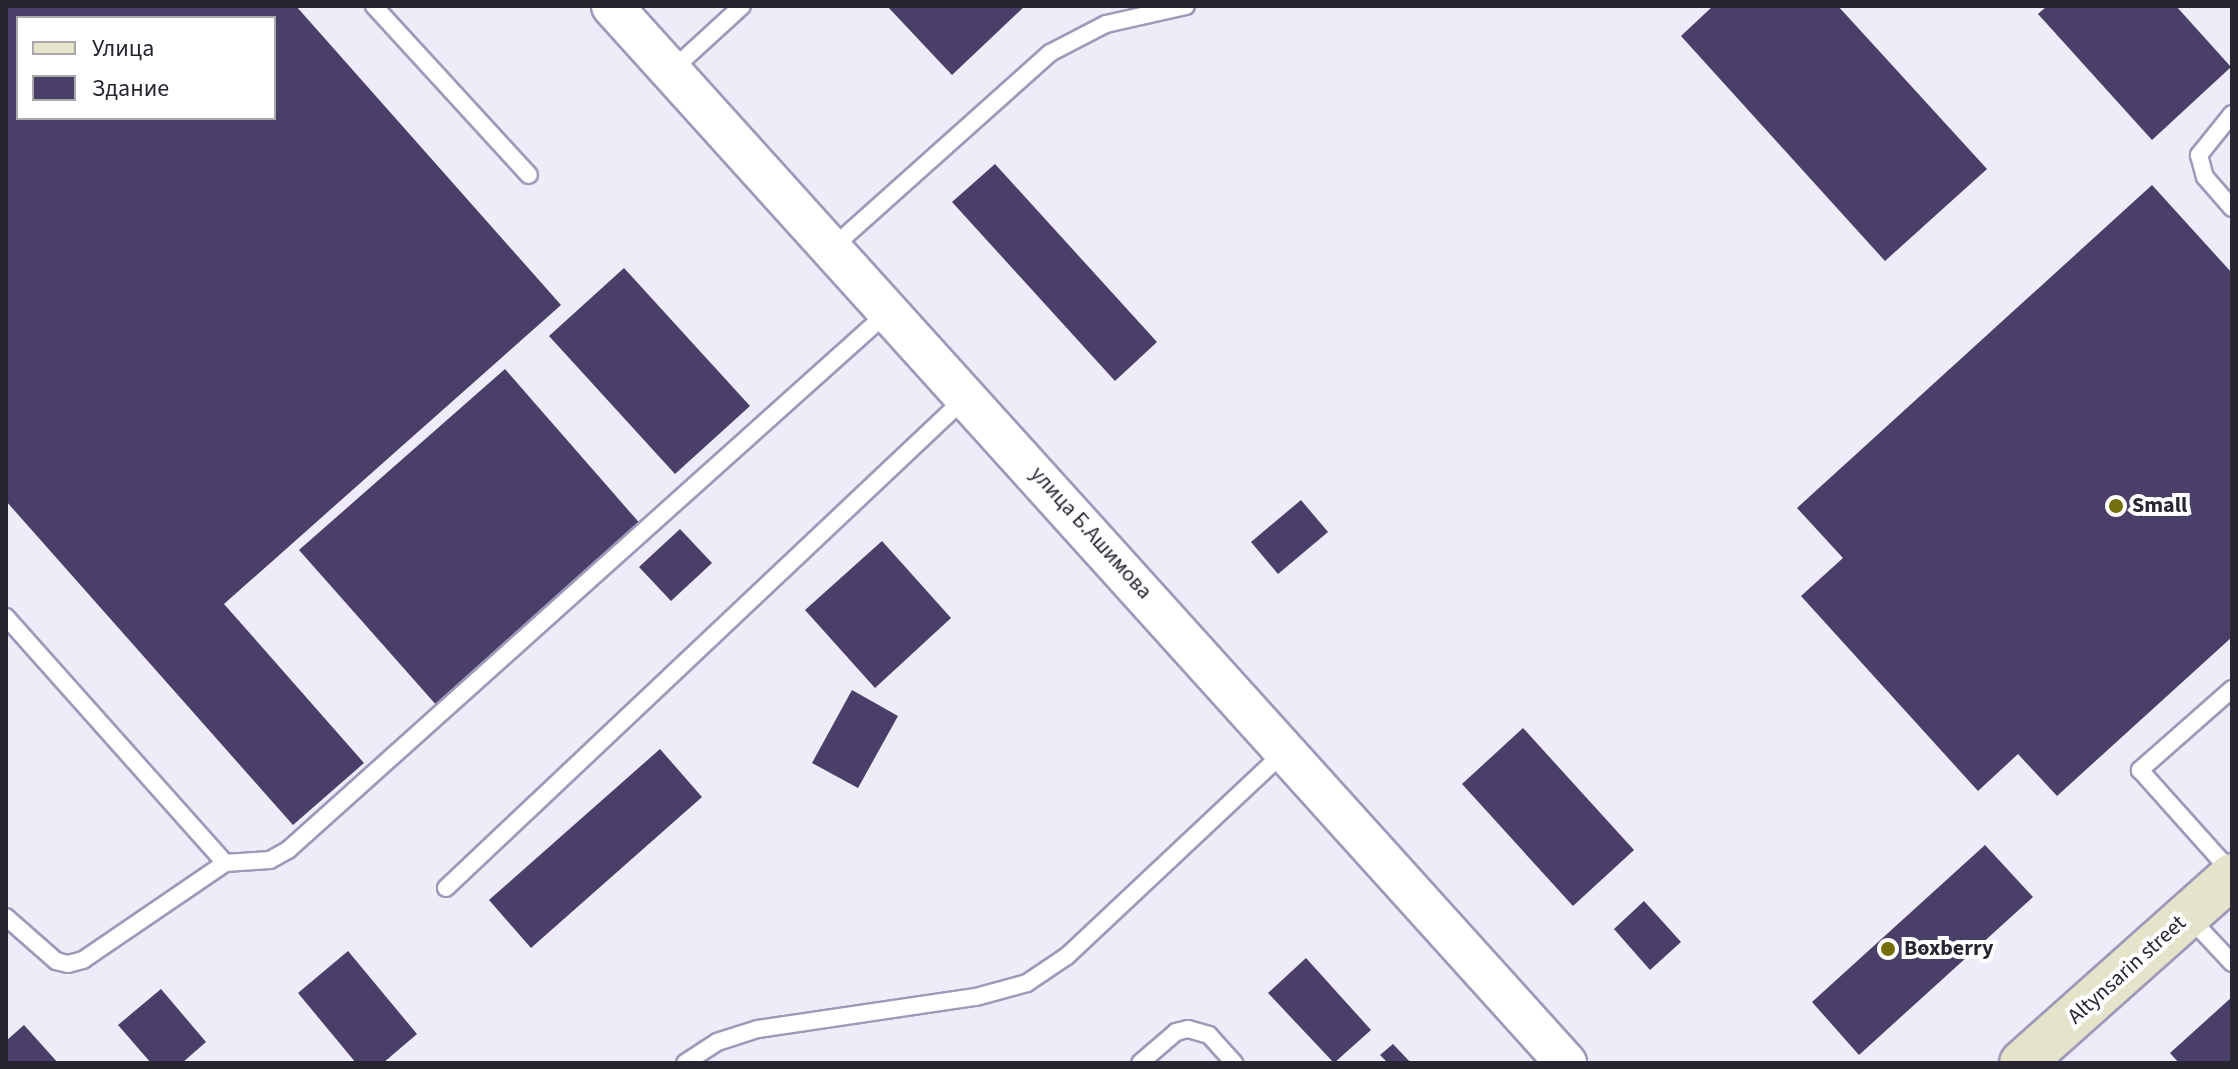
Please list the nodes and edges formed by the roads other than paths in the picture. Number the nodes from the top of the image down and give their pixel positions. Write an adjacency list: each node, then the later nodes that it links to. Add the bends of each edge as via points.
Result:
1 (374, 6): 7 (lane)
2 (612, 6): 5 (street, улица Б.Ашимова)
3 (742, 6): 5 (lane)
4 (1186, 6): 9 (lane, via 1106,24 1050,53)
5 (671, 71): 9 (street, улица Б.Ашимова)
6 (2232, 114): 8 (lane, via 2199,155 2205,177)
7 (529, 175)
8 (2232, 208)
9 (832, 248): 10 (street, улица Б.Ашимова)
10 (889, 311): 11 (street, улица Б.Ашимова); 15 (lane, via 288,850 270,860)
11 (966, 396): 14 (street, улица Б.Ашимова); 17 (lane)
12 (6, 617): 15 (lane)
13 (2232, 689): 16 (lane, via 2140,770)
14 (1287, 749): 21 (lane, via 1067,956 1027,983 989,995 758,1029 717,1042); 24 (street, улица Б.Ашимова)
15 (225, 863): 19 (lane, via 83,960 68,964 56,961)
16 (2232, 874): 18 (main road, Altynsarin street)
17 (446, 888)
18 (2188, 916): 20 (lane); 25 (main road, Altynsarin street)
19 (6, 917)
20 (2232, 963)
21 (685, 1063)
22 (1140, 1063): 23 (lane, via 1176,1032 1188,1029 1209,1035)
23 (1234, 1063)
24 (1566, 1063)
25 (2022, 1063)

